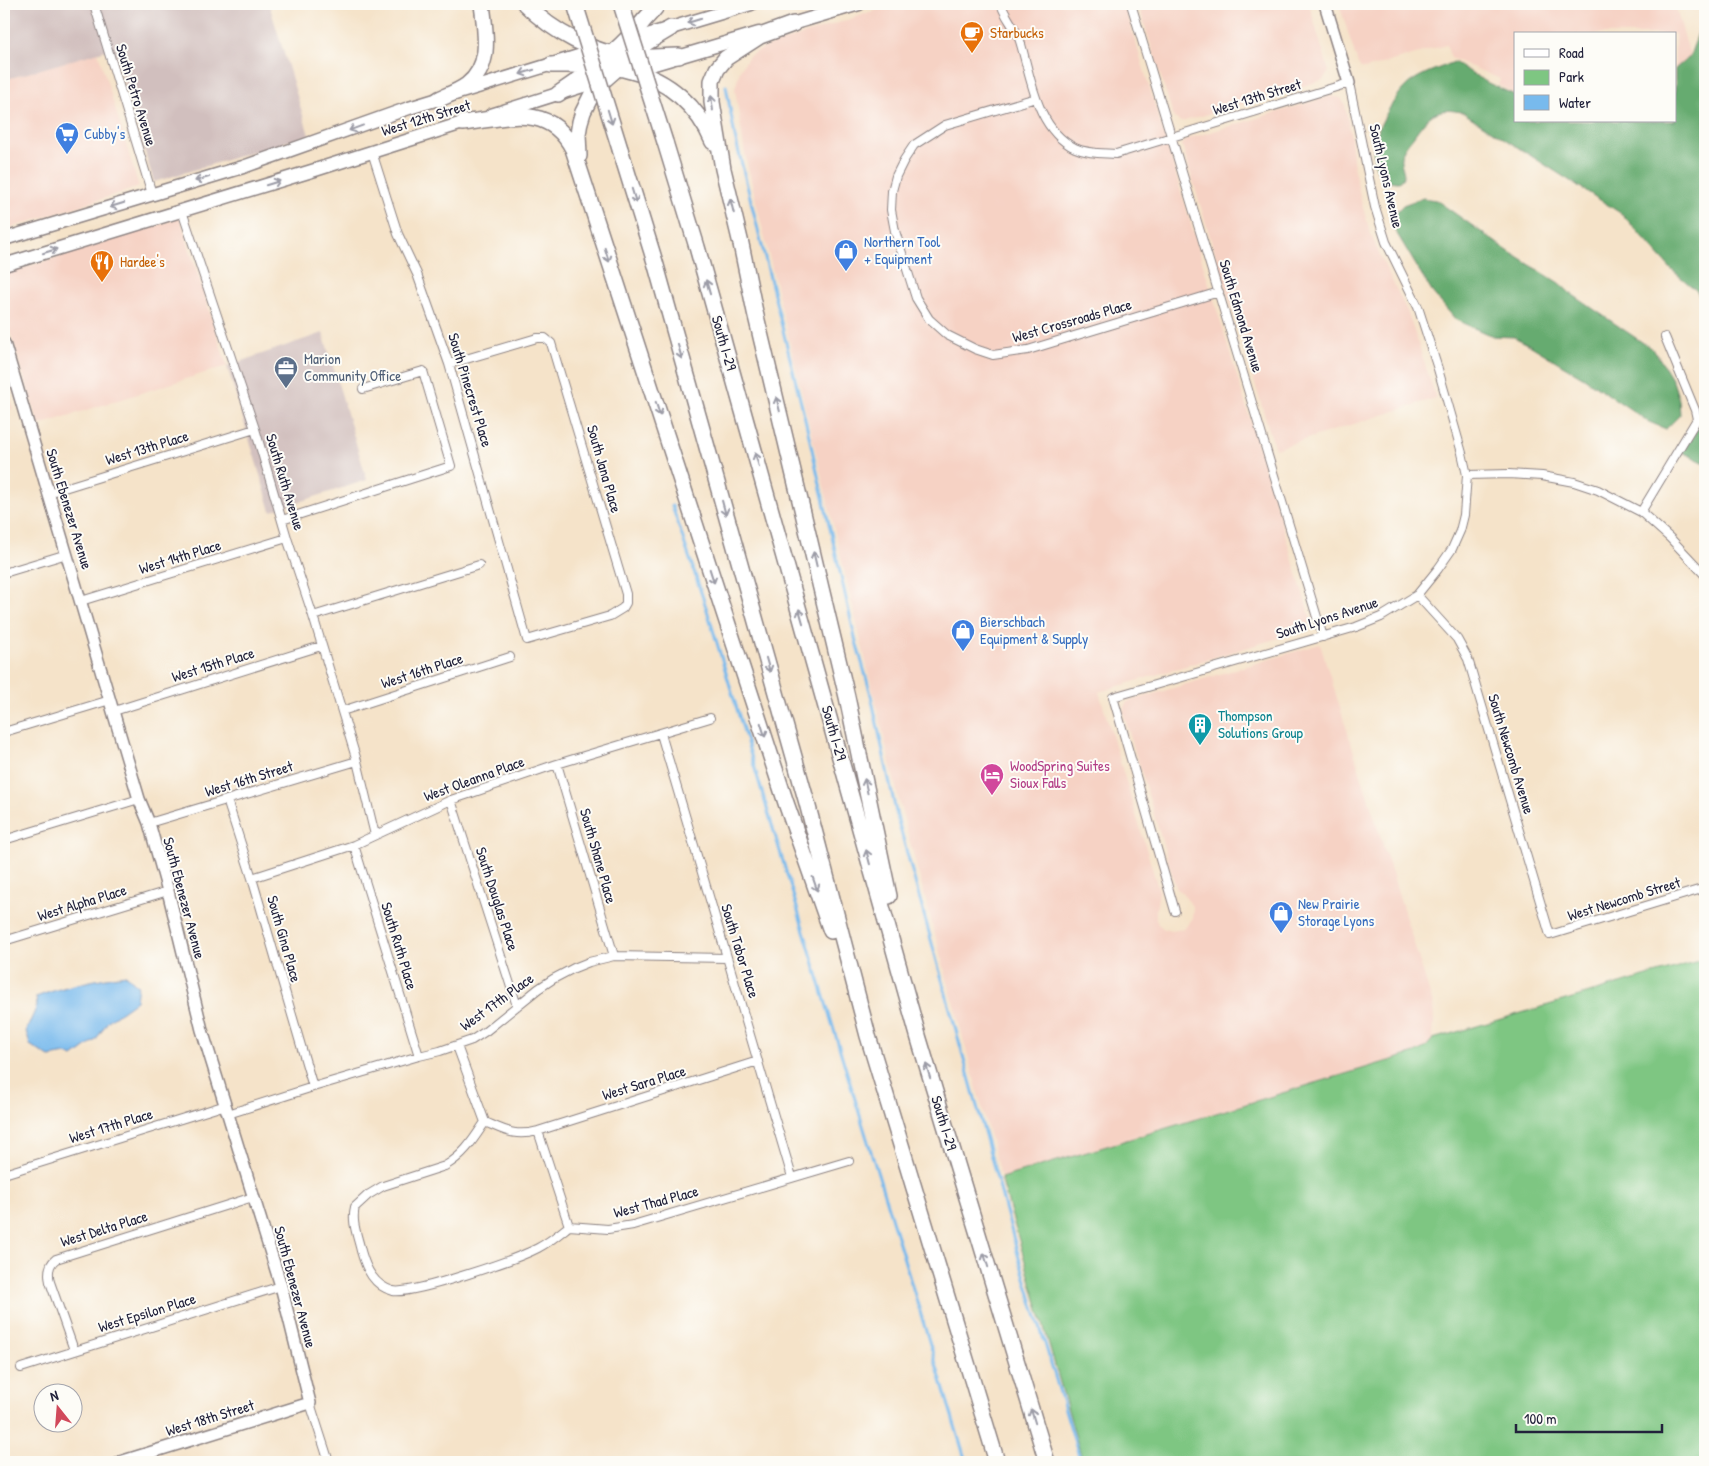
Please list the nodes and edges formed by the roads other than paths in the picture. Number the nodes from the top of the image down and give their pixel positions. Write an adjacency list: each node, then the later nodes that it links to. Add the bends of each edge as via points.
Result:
1 (94, 4): 28 (street, South Petro Avenue)
2 (482, 4): 22 (highway, via 486,44 480,71 468,84)
3 (525, 4): 14 (highway, via 565,34)
4 (575, 4): 77 (highway, one-way to 77, bridge, via 655,262 807,803)
5 (622, 4): 78 (highway, South I-29, one-way to 5, bridge, via 700,257)
6 (658, 4): 14 (highway, via 652,14)
7 (751, 4): 13 (main road, West 12th Street, one-way to 13)
8 (860, 4): 12 (main road)
9 (1001, 4): 21 (street, West 13th Street, via 1020,38)
10 (1132, 4): 24 (street, South Edmond Avenue)
11 (1325, 4): 19 (street, South Lyons Avenue)
12 (793, 24): 15 (main road); 26 (highway, one-way to 12, via 711,91 717,69 748,42)
13 (671, 28): 14 (main road, West 12th Street); 17 (highway, via 646,43)
14 (612, 48): 16 (main road, West 12th Street); 17 (highway); 18 (highway)
15 (679, 56): 17 (highway)
16 (551, 65): 18 (highway); 22 (main road, West 12th Street, one-way to 22)
17 (627, 65): 18 (highway); 26 (highway, via 687,102 704,124)
18 (602, 72): 20 (highway); 27 (highway, via 580,122 578,147)
19 (1349, 83): 24 (street, West 13th Street); 38 (street, South Lyons Avenue, via 1375,207 1386,242 1418,308)
20 (558, 94): 23 (main road, West 12th Street)
21 (1036, 98): 24 (street, West 13th Street, via 1047,122 1060,137 1075,148 1095,154 1116,154); 32 (street, West Crossroads Place, via 945,124 914,145 904,160 894,184 891,210 916,298 929,319 947,335 993,355 1028,350)
22 (439, 99): 28 (main road, West 12th Street, one-way to 28, via 243,167)
23 (463, 123): 25 (main road, West 12th Street); 27 (highway, via 518,117 544,120 568,139)
24 (1172, 137): 32 (street, South Edmond Avenue)
25 (372, 152): 29 (main road, West 12th Street, one-way to 25); 35 (street, South Pinecrest Place, via 398,234 417,274)
26 (723, 169): 78 (highway, one-way to 26, via 847,697)
27 (582, 175): 77 (highway, one-way to 77, via 786,804)
28 (152, 194): 30 (main road, West 12th Street, one-way to 30)
29 (182, 211): 31 (main road, West 12th Street, one-way to 29); 37 (street, South Ruth Avenue)
30 (4, 239)
31 (4, 265)
32 (1219, 292): 50 (street, South Edmond Avenue)
33 (1665, 337): 40 (street, via 1697,419)
34 (4, 343): 39 (street, South Ebenezer Avenue)
35 (449, 364): 51 (street, South Pinecrest Place); 51 (street, South Jana Place, via 537,338 545,338 551,343 626,594 623,608 610,616)
36 (363, 389): 41 (street, via 422,371 451,466)
37 (255, 429): 39 (street, West 13th Place); 41 (street, South Ruth Avenue)
38 (1467, 475): 40 (street, via 1522,474 1559,478 1598,490); 47 (street, South Lyons Avenue, via 1460,531 1447,556)
39 (48, 493): 43 (street, South Ebenezer Avenue)
40 (1641, 512): 46 (street)
41 (282, 520): 42 (street, South Ruth Avenue)
42 (287, 538): 48 (street, West 14th Place); 49 (street, South Ruth Avenue)
43 (67, 554): 45 (street); 48 (street, South Ebenezer Avenue)
44 (478, 565): 49 (street)
45 (4, 573)
46 (1705, 575)
47 (1418, 595): 50 (street, South Lyons Avenue, via 1381,617); 72 (street, South Newcomb Avenue, via 1456,639 1468,660)
48 (81, 601): 54 (street, South Ebenezer Avenue)
49 (313, 616): 52 (street, South Ruth Avenue)
50 (1323, 637): 71 (street, South Lyons Avenue, via 1112,697)
51 (527, 640)
52 (321, 646): 54 (street, West 15th Place); 55 (street, South Ruth Avenue)
53 (510, 657): 55 (street, West 16th Place)
54 (112, 706): 57 (street, West 15th Place); 61 (street, South Ebenezer Avenue)
55 (342, 711): 59 (street, South Ruth Avenue)
56 (710, 718): 58 (street, West Oleanna Place)
57 (4, 732)
58 (661, 734): 60 (street, West Oleanna Place); 75 (street, South Tabor Place)
59 (358, 762): 62 (street, West 16th Street); 65 (street)
60 (557, 764): 63 (street, West Oleanna Place); 74 (street, South Shane Place)
61 (139, 799): 64 (street, South Ebenezer Avenue); 66 (street)
62 (227, 800): 64 (street, West 16th Street); 68 (street, South Gina Place)
63 (451, 800): 65 (street, West Oleanna Place); 76 (street, South Douglas Place)
64 (149, 823): 70 (street, South Ebenezer Avenue)
65 (375, 835): 67 (street, West Oleanna Place)
66 (4, 840)
67 (354, 845): 68 (street, West Oleanna Place); 80 (street, South Ruth Place)
68 (252, 878): 82 (street, South Gina Place)
69 (1705, 888): 72 (street, West Newcomb Street)
70 (168, 891): 73 (street, West Alpha Place); 83 (street, South Ebenezer Avenue, via 202,1030)
71 (1175, 911)
72 (1550, 935)
73 (4, 941)
74 (614, 956): 75 (street, West 17th Place); 76 (street, West 17th Place, via 574,968)
75 (727, 958): 81 (street, South Tabor Place)
76 (517, 1006): 79 (street, West 17th Place, via 486,1031)
77 (868, 1036): 97 (highway)
78 (919, 1039): 98 (highway, South I-29, one-way to 78)
79 (457, 1046): 80 (street, West 17th Place); 84 (street)
80 (418, 1056): 82 (street, West 17th Place)
81 (758, 1061): 85 (street, West Sara Place); 88 (street, South Tabor Place)
82 (313, 1087): 83 (street, West 17th Place)
83 (227, 1109): 87 (street, West 17th Place); 89 (street, South Ebenezer Avenue)
84 (485, 1122): 85 (street, via 512,1133); 90 (street, via 476,1138 453,1162 383,1186 355,1207 353,1220 370,1274 388,1289 411,1289 498,1264 539,1248)
85 (538, 1130): 90 (street)
86 (849, 1161): 88 (street, West Thad Place)
87 (4, 1174)
88 (792, 1177): 90 (street, West Thad Place, via 633,1225 608,1229)
89 (253, 1197): 91 (street, South Ebenezer Avenue); 92 (street, West Delta Place, via 52,1262 48,1272 50,1282)
90 (569, 1226)
91 (281, 1286): 92 (street, West Epsilon Place); 94 (street, South Ebenezer Avenue)
92 (74, 1350): 93 (street, West Epsilon Place)
93 (22, 1368)
94 (310, 1403): 95 (street, West 18th Street); 96 (street, South Ebenezer Avenue)
95 (120, 1462)
96 (328, 1462)
97 (997, 1462)
98 (1047, 1462)

